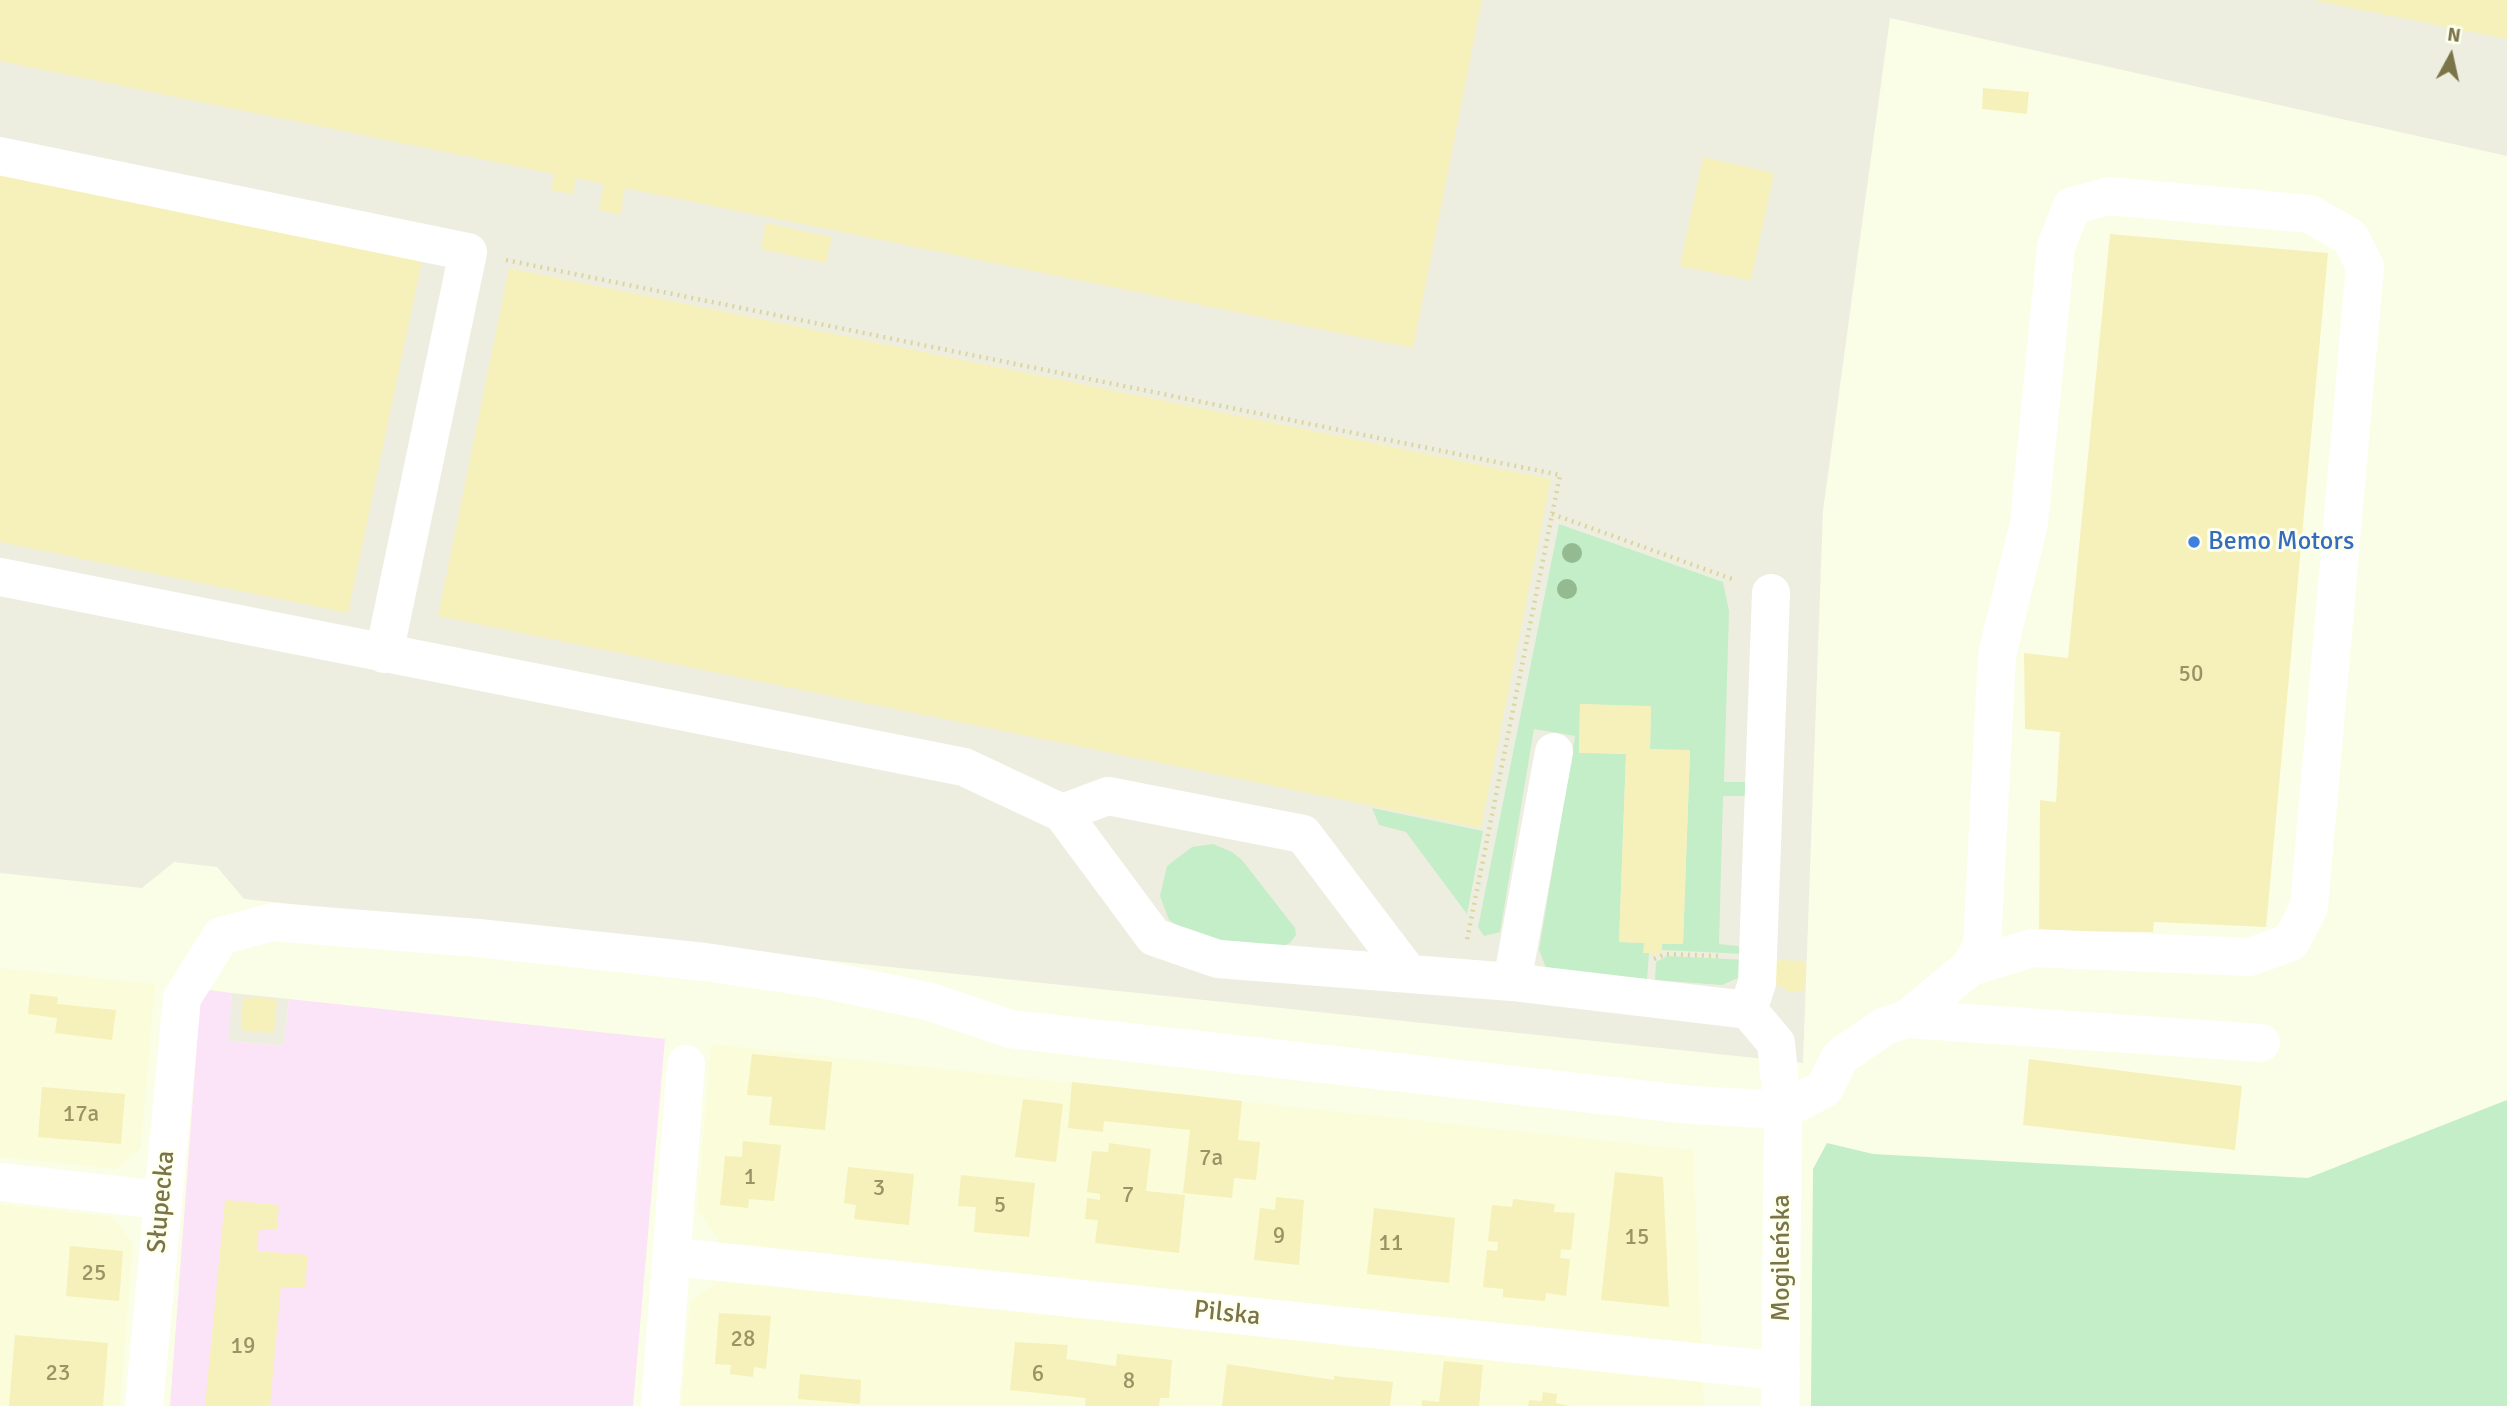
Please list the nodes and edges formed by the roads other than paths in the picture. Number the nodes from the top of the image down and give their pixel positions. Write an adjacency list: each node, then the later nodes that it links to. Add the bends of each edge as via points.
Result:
1 (0, 156): 4 (street, via 468,252)
2 (0, 577): 4 (street)
3 (1771, 593): 10 (street, via 1757,983)
4 (384, 654): 6 (street, via 964,767)
5 (1554, 752): 9 (street)
6 (1062, 813): 8 (street, via 1154,937 1218,959); 8 (street, via 1108,796 1303,834)
7 (1970, 967): 7 (street, via 2032,947 2250,957 2291,942 2309,907 2364,266 2350,237 2310,214 2109,196 2072,206 2056,247 2029,523 1997,655 1982,946); 11 (street)
8 (1409, 974): 9 (street)
9 (1512, 982): 10 (street)
10 (1748, 1010): 14 (street, Mogileńska, via 1776,1043)
11 (1907, 1019): 12 (street); 14 (street, via 1885,1026 1840,1057 1825,1089)
12 (2261, 1043)
13 (686, 1064): 17 (street)
14 (1783, 1110): 16 (street, Słupecka, via 1678,1104 1010,1029 931,1002 731,965 272,922 221,936 182,998); 18 (street, Mogileńska)
15 (0, 1182): 16 (street)
16 (161, 1200): 19 (street, Słupecka)
17 (673, 1257): 18 (street, Pilska); 20 (street)
18 (1781, 1388)
19 (144, 1406)
20 (660, 1406)

